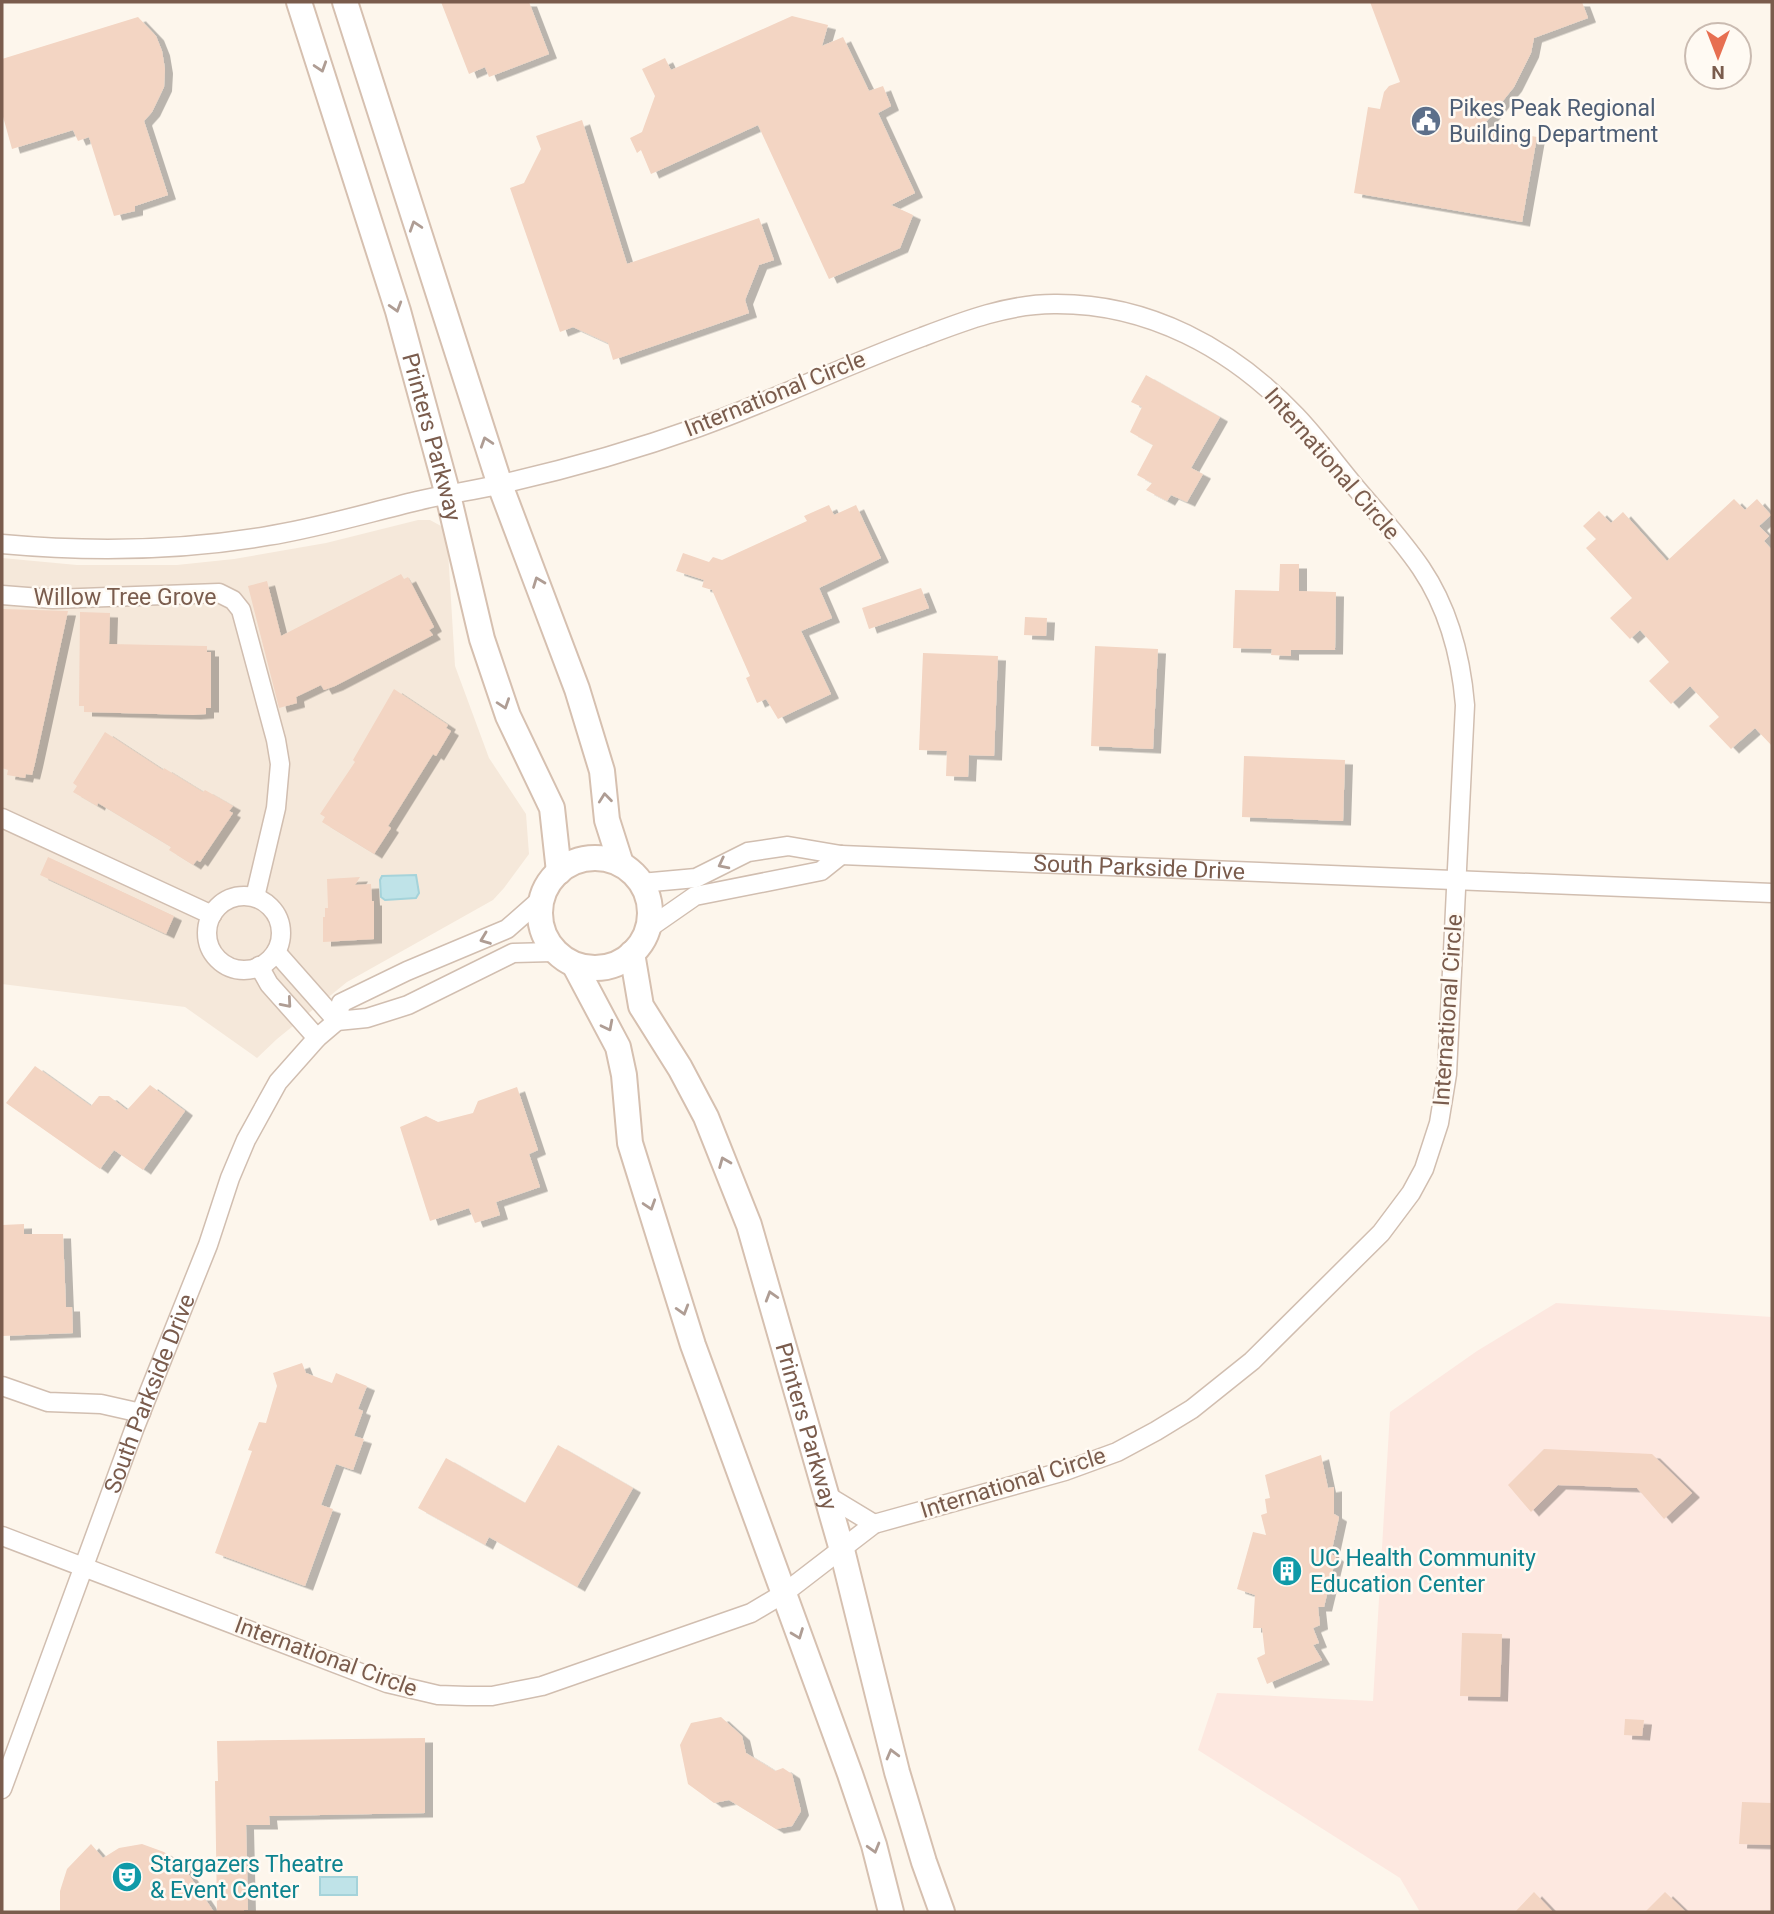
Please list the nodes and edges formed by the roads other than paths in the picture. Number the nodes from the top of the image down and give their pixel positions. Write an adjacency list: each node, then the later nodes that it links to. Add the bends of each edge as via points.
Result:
1 (299, 2): 4 (main road, Printers Parkway, one-way to 4, via 398,311)
2 (345, 2): 3 (main road, Printers Parkway, one-way to 2)
3 (500, 485): 4 (street, International Circle); 9 (main road, Printers Parkway, one-way to 3, via 607,820 602,771 577,689); 11 (street, International Circle, via 696,428 885,350 995,312 1077,305 1130,311 1157,320 1223,354 1271,391 1428,580 1448,623 1463,677)
4 (448, 495): 5 (street, International Circle, via 267,536 205,544 109,550); 10 (main road, Printers Parkway, one-way to 10, via 482,639 508,716 552,808)
5 (2, 544)
6 (2, 595): 14 (street, Willow Tree Grove, via 53,599 219,593 233,600 241,610 280,764 276,808)
7 (2, 818): 16 (street)
8 (841, 855): 11 (street, South Parkside Drive); 12 (street, South Parkside Drive, one-way to 12, via 788,846 748,852 696,878); 17 (street, via 821,870 695,897)
9 (621, 864): 10 (main road, via 601,857 574,862); 12 (main road)
10 (559, 872): 15 (main road, South Parkside Drive, via 552,876)
11 (1457, 880): 13 (street, South Parkside Drive); 28 (street, International Circle, via 1444,1100 1424,1169 1381,1233 1252,1361 1156,1431 1117,1452 1065,1471)
12 (641, 883): 17 (main road)
13 (1772, 893)
14 (255, 898): 16 (street, via 229,900); 18 (street, via 276,913 281,940)
15 (540, 900): 19 (main road, via 541,928); 23 (street, South Parkside Drive, one-way to 23, via 507,929 341,1003)
16 (212, 915): 21 (street, via 208,928 213,953 235,968)
17 (649, 928): 20 (main road)
18 (276, 952): 21 (street); 23 (street)
19 (553, 952): 22 (main road); 23 (street, via 513,953 408,1005 367,1018)
20 (632, 953): 22 (main road, via 622,962 599,968); 27 (main road, Printers Parkway, one-way to 20, via 749,1225 706,1117 641,1006)
21 (259, 966): 24 (street, one-way to 24)
22 (575, 966): 32 (main road, one-way to 32, via 618,1047 630,1143 693,1345)
23 (337, 1021): 24 (street, South Parkside Drive)
24 (317, 1038): 26 (street, South Parkside Drive, via 278,1082 246,1140)
25 (2, 1386): 26 (street, via 48,1402 101,1404)
26 (141, 1413): 31 (street, South Parkside Drive)
27 (826, 1495): 28 (street); 30 (main road, Printers Parkway)
28 (874, 1524): 30 (street, International Circle)
29 (2, 1536): 31 (street, International Circle)
30 (842, 1550): 32 (street, International Circle); 35 (main road, Printers Parkway, one-way to 30, via 897,1772)
31 (85, 1567): 32 (street, International Circle, via 387,1683 438,1695 492,1696 542,1686 751,1613); 33 (street, South Parkside Drive)
32 (783, 1594): 34 (main road, one-way to 34, via 850,1774)
33 (2, 1789)
34 (891, 1912)
35 (942, 1912)

